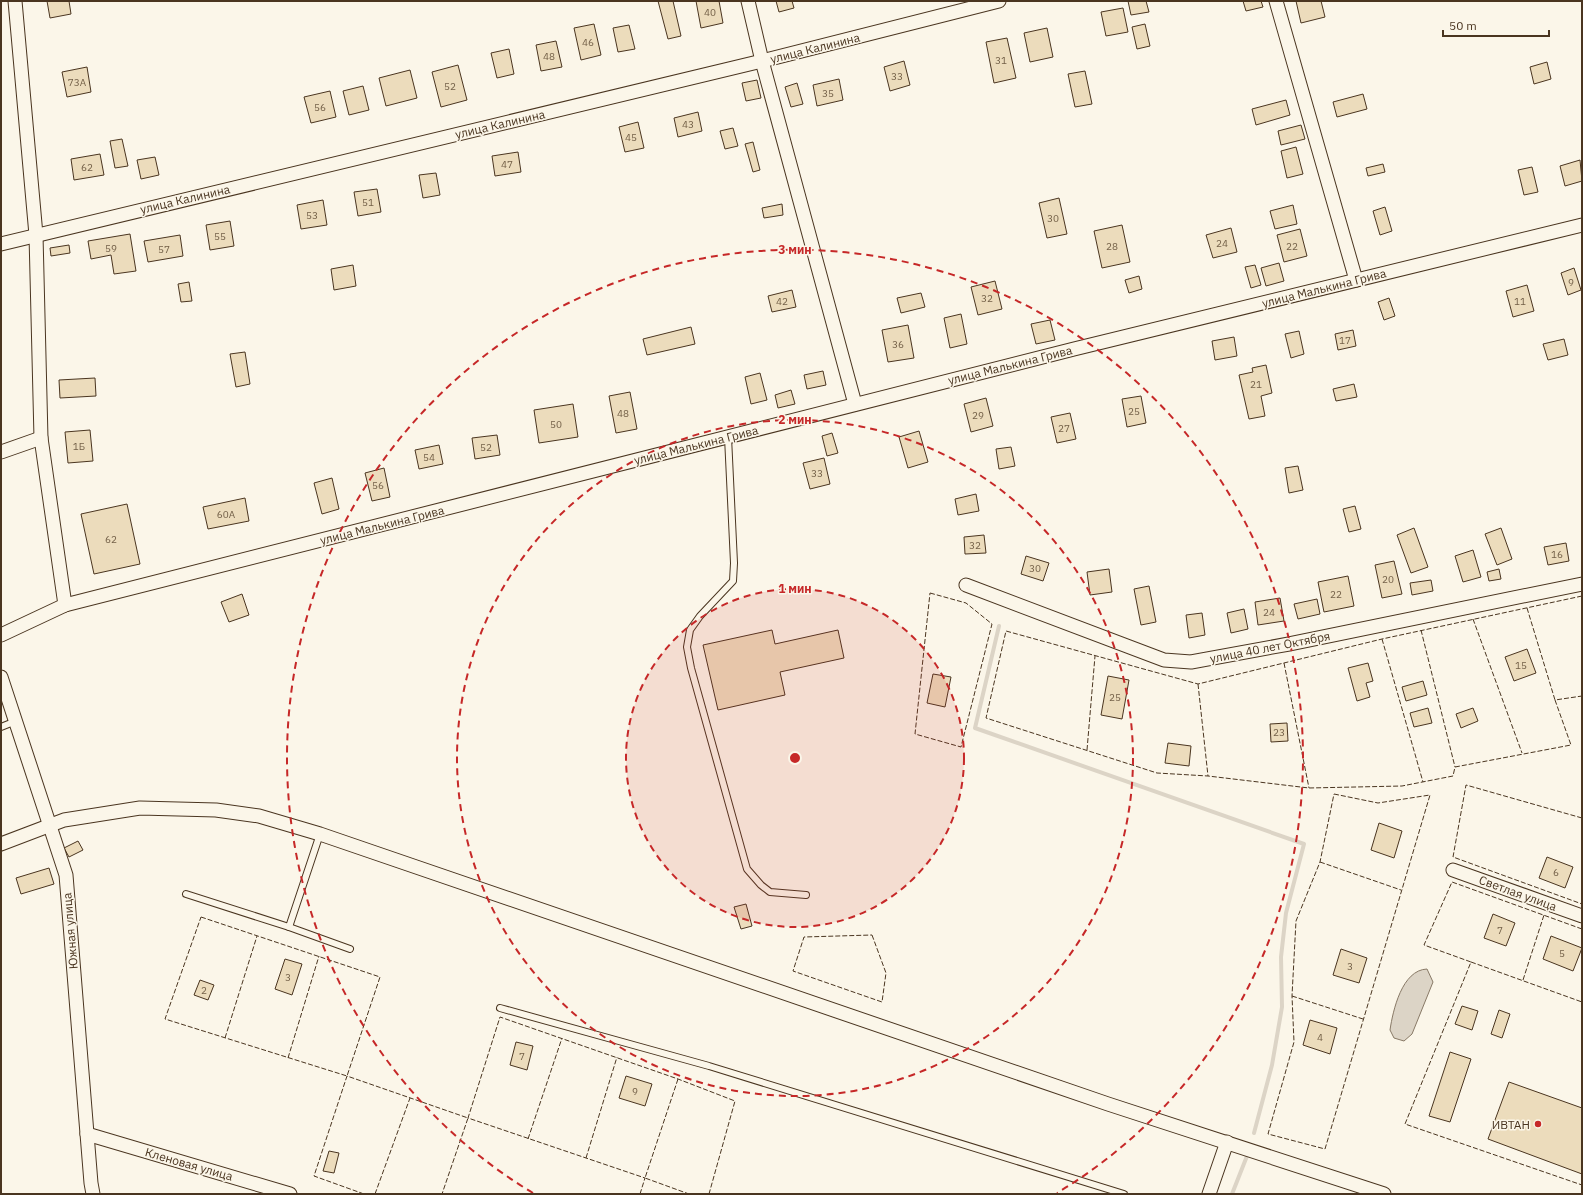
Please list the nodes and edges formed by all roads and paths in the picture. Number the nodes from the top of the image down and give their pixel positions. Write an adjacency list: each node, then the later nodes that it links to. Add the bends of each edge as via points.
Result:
1 (15, 1): 7 (street)
2 (748, 1): 5 (street)
3 (999, 1): 5 (street, улица Калинина)
4 (1276, 1): 9 (street)
5 (762, 61): 7 (street, улица Калинина); 10 (street)
6 (1582, 224): 9 (street, улица Малькина Грива)
7 (36, 235): 8 (street, улица Калинина); 12 (street)
8 (1, 244)
9 (1356, 280): 10 (street, улица Малькина Грива)
10 (856, 404): 11 (street, улица Малькина Грива)
11 (728, 437): 16 (street, улица Малькина Грива); 26 (lane, via 733,581 690,630 687,647 747,869 770,892)
12 (41, 438): 13 (street); 16 (street)
13 (1, 452)
14 (1582, 584): 15 (street, улица 40 лет Октября, via 1191,662 1164,660)
15 (966, 585)
16 (65, 605): 17 (street, улица Малькина Грива)
17 (1, 635)
18 (1, 678): 19 (street, Южная улица)
19 (16, 721): 20 (lane); 21 (street, Южная улица)
20 (1, 727)
21 (51, 824): 22 (street, via 140,808 209,810 259,816); 23 (street); 31 (street, Южная улица, via 66,875)
22 (320, 834): 28 (lane); 32 (street, via 1108,1104)
23 (1, 844)
24 (1454, 870): 27 (street, Светлая улица)
25 (186, 894): 28 (lane)
26 (806, 895)
27 (1582, 916)
28 (289, 927): 29 (lane)
29 (350, 949)
30 (500, 1008): 35 (lane, via 709,1066)
31 (87, 1134): 33 (street, Южная улица); 34 (street, Кленовая улица)
32 (1226, 1142): 36 (street); 37 (street)
33 (93, 1194)
34 (290, 1194)
35 (1124, 1194)
36 (1209, 1194)
37 (1384, 1194)

